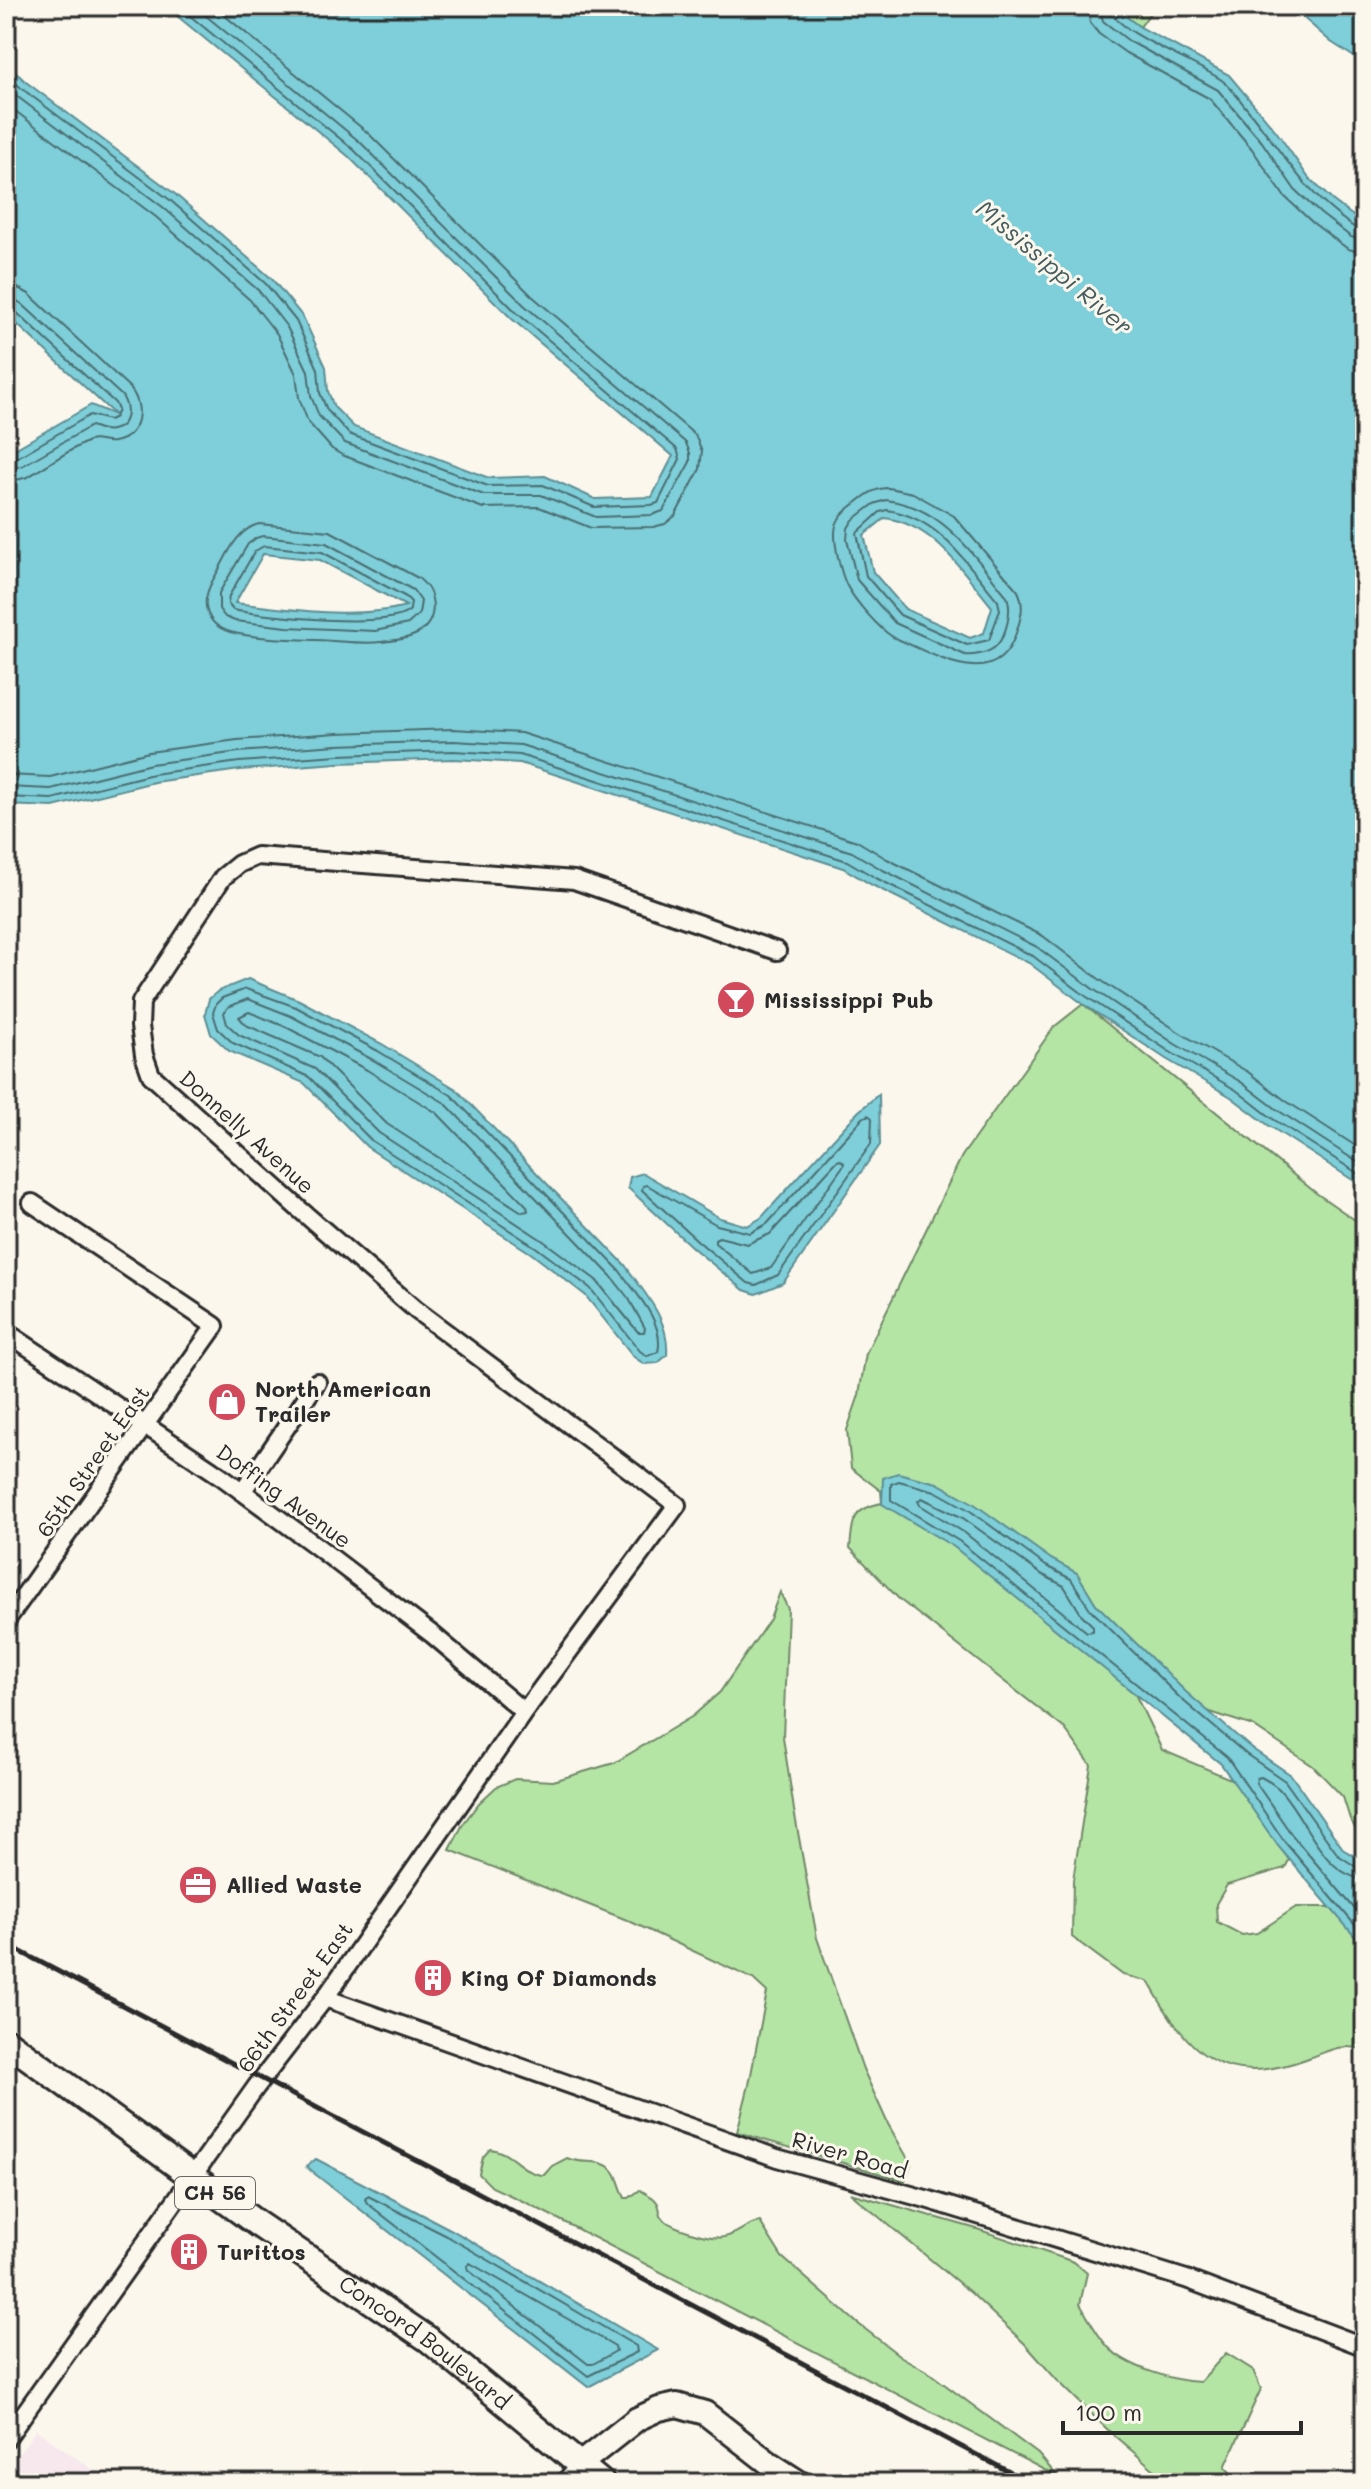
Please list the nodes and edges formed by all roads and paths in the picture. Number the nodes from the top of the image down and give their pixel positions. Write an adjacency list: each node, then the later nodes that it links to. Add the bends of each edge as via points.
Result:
1 (777, 951): 7 (street, Donnelly Avenue, via 574,880 257,856 223,877 141,1002 144,1055 161,1085 416,1310)
2 (32, 1203): 5 (street, 65th Street East, via 215,1326)
3 (6, 1332): 5 (street, Doffing Avenue)
4 (317, 1382): 6 (street)
5 (145, 1427): 6 (street, Doffing Avenue); 8 (street, 65th Street East)
6 (242, 1492): 9 (street, Doffing Avenue, via 433,1635)
7 (677, 1505): 9 (street, 66th Street East)
8 (6, 1621)
9 (524, 1712): 10 (street, 66th Street East)
10 (325, 1998): 12 (street, 66th Street East); 13 (street, River Road, via 777,2158 1186,2279)
11 (6, 2041): 12 (main road, Concord Boulevard / CH 56)
12 (193, 2177): 14 (street, 66th Street East); 15 (main road, Concord Boulevard / CH 56, via 428,2339)
13 (1365, 2347)
14 (6, 2439)
15 (580, 2464): 16 (street); 17 (main road, Concord Boulevard / CH 56); 18 (street, via 637,2419 677,2405 705,2413)
16 (564, 2483)
17 (602, 2483)
18 (800, 2483)

